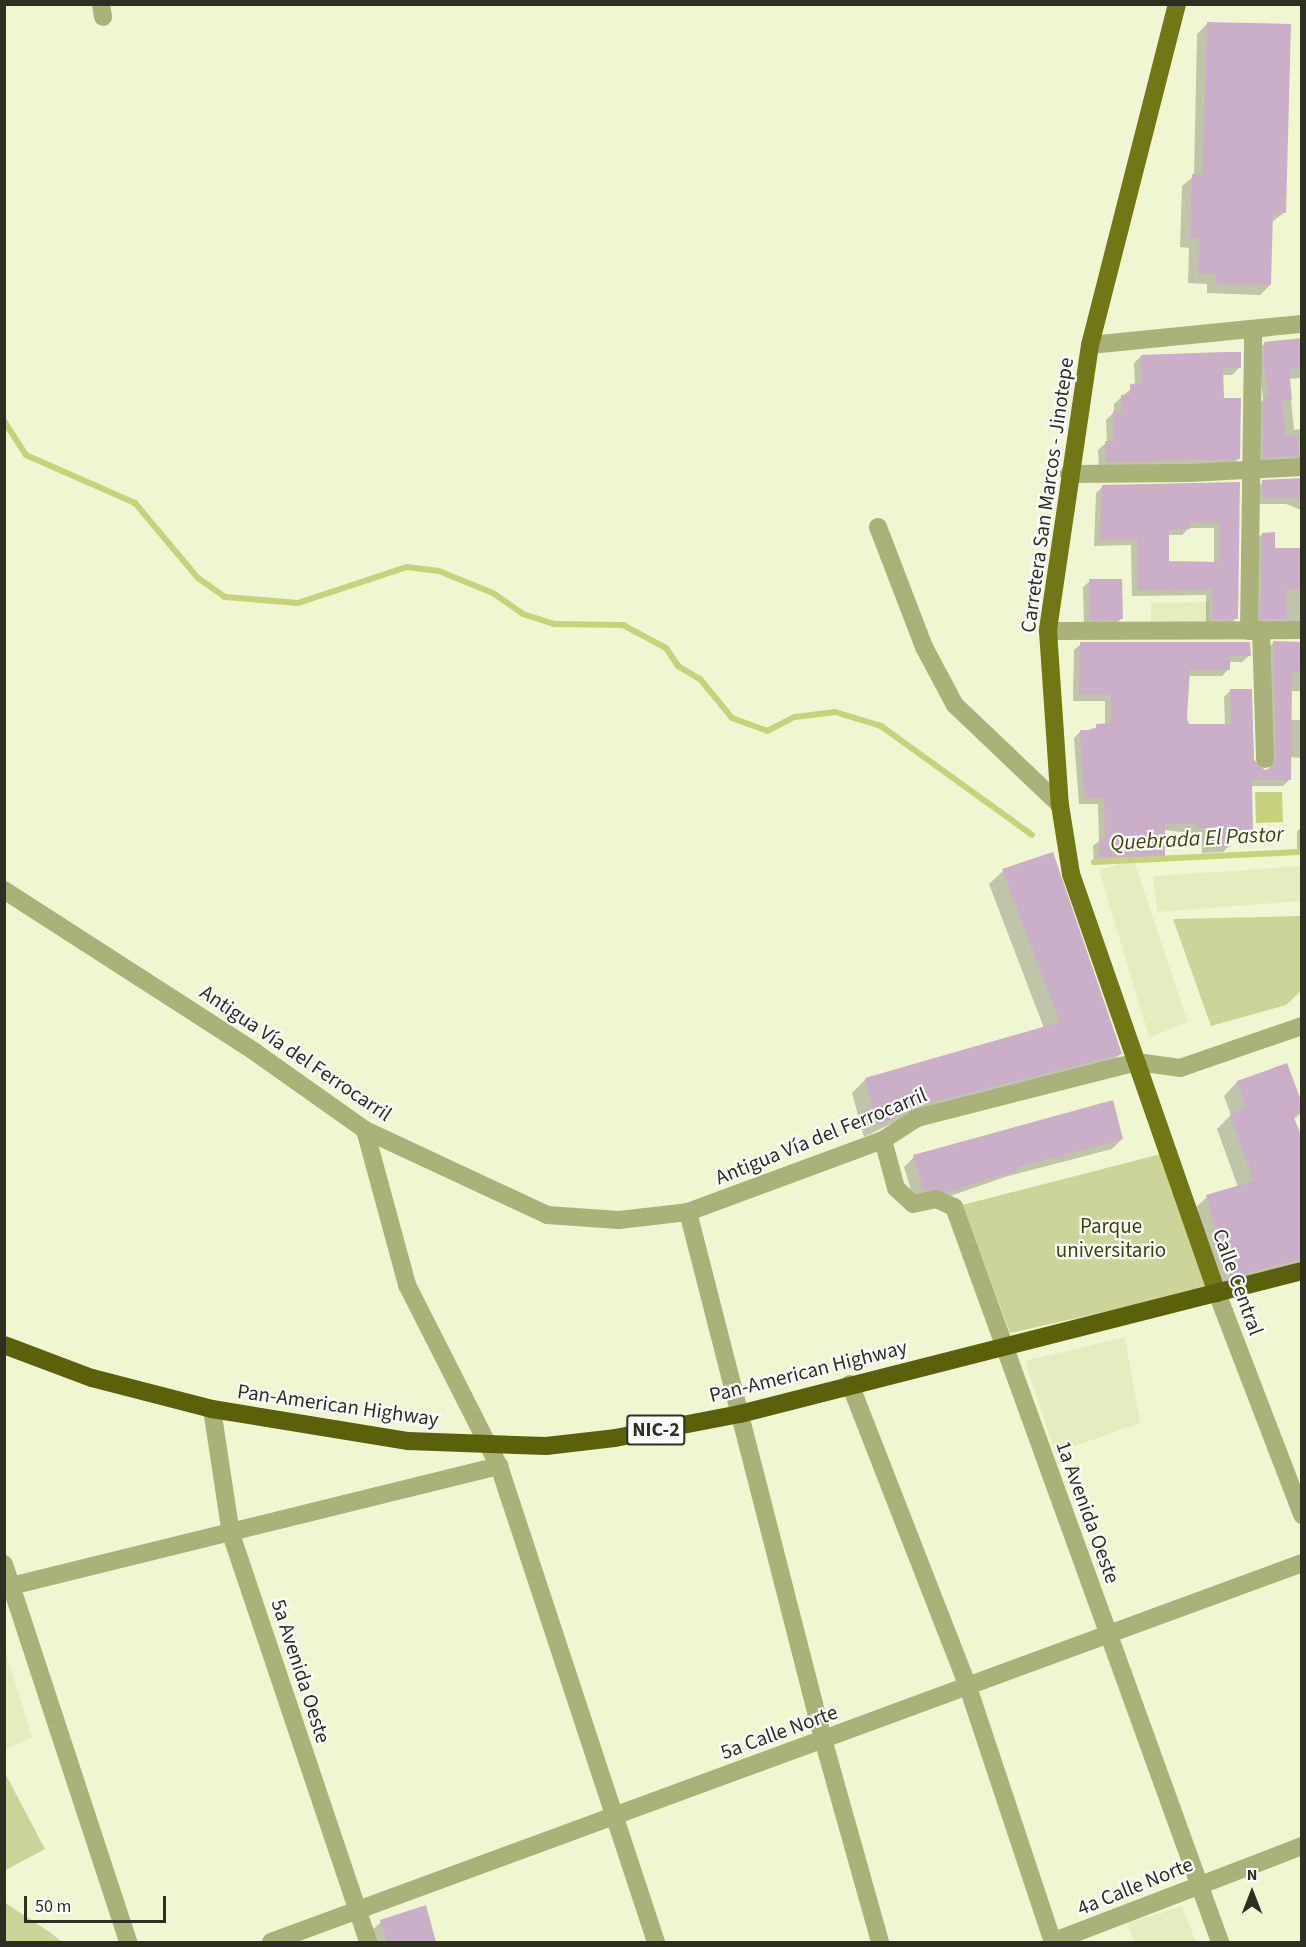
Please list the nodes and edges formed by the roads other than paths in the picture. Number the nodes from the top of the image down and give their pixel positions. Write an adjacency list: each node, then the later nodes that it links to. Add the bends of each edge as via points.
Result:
1 (1177, 4): 4 (main road, Carretera San Marcos - Jinotepe)
2 (1302, 324): 3 (street)
3 (1253, 329): 4 (street); 6 (street)
4 (1089, 345): 7 (main road, Carretera San Marcos - Jinotepe)
5 (1302, 467): 6 (street)
6 (1253, 471): 7 (street); 9 (street)
7 (1069, 474): 11 (main road, Carretera San Marcos - Jinotepe)
8 (878, 527): 13 (street, via 924,647 956,705)
9 (1255, 630): 10 (street); 11 (street); 12 (street)
10 (1302, 630)
11 (1048, 631): 13 (main road, Carretera San Marcos - Jinotepe)
12 (1265, 759)
13 (1060, 805): 16 (main road, Carretera San Marcos - Jinotepe, via 1071,874)
14 (4, 890): 17 (street, Antigua Vía del Ferrocarril, via 255,1052)
15 (1302, 1026): 16 (street, Antigua Vía del Ferrocarril, via 1180,1068)
16 (1137, 1062): 18 (street, Antigua Vía del Ferrocarril, via 917,1118); 21 (main road, Calle Central)
17 (365, 1130): 19 (street, Antigua Vía del Ferrocarril, via 547,1215 619,1220); 27 (street, via 407,1285)
18 (883, 1140): 19 (street, Antigua Vía del Ferrocarril); 23 (street, 1a Avenida Oeste, via 896,1188 913,1204 936,1199 954,1207)
19 (688, 1212): 26 (street)
20 (1302, 1271): 21 (highway, Pan-American Highway / NIC-2)
21 (1217, 1293): 23 (highway, Pan-American Highway / NIC-2); 29 (street, Calle Central)
22 (4, 1345): 25 (highway, Pan-American Highway / NIC-2, via 92,1378)
23 (1003, 1346): 24 (highway, Pan-American Highway / NIC-2); 34 (street, 1a Avenida Oeste)
24 (850, 1384): 26 (highway, Pan-American Highway / NIC-2); 35 (street)
25 (212, 1409): 27 (highway, Pan-American Highway / NIC-2, via 408,1441); 30 (street, 5a Avenida Oeste)
26 (740, 1413): 27 (highway, Pan-American Highway / NIC-2, via 615,1438 546,1446); 36 (street)
27 (490, 1447): 28 (street)
28 (499, 1466): 30 (street); 37 (street)
29 (1302, 1515)
30 (231, 1534): 33 (street); 40 (street, 5a Avenida Oeste)
31 (1302, 1563): 34 (street, 5a Calle Norte)
32 (4, 1564): 33 (street)
33 (11, 1586): 41 (street)
34 (1109, 1634): 35 (street, 5a Calle Norte); 39 (street, 1a Avenida Oeste)
35 (968, 1687): 36 (street, 5a Calle Norte); 46 (street)
36 (823, 1739): 37 (street, 5a Calle Norte); 45 (street)
37 (612, 1817): 40 (street, 5a Calle Norte); 44 (street)
38 (1302, 1846): 39 (street, 4a Calle Norte)
39 (1199, 1884): 46 (street, 4a Calle Norte); 47 (street, 1a Avenida Oeste)
40 (357, 1911): 42 (street, 5a Calle Norte); 43 (street, 5a Avenida Oeste)
41 (128, 1942)
42 (271, 1942)
43 (368, 1942)
44 (656, 1942)
45 (880, 1942)
46 (1053, 1942)
47 (1220, 1942)

